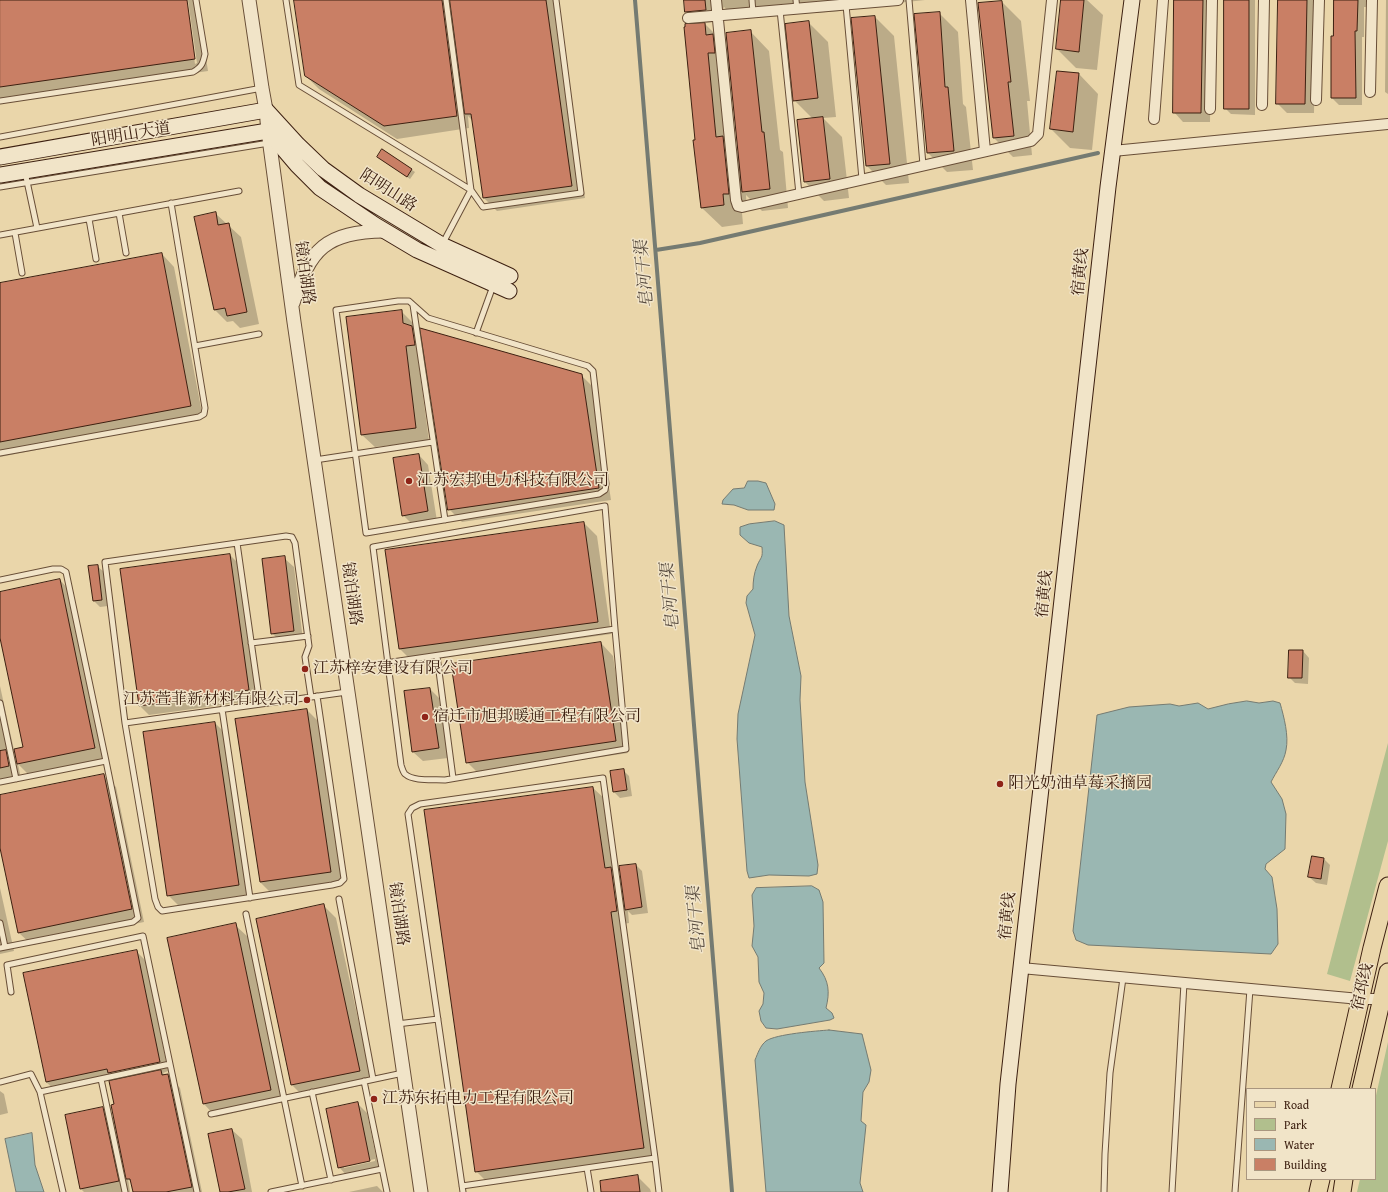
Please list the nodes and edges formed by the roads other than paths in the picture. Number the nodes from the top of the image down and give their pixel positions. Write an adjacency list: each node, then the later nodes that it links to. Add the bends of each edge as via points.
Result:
1 (196, 0): 28 (lane, via 204,54 200,68 193,72)
2 (249, 0): 25 (street, 镜泊湖路)
3 (286, 0): 44 (lane, via 299,85)
4 (446, 0): 44 (lane)
5 (556, 0): 44 (lane, via 581,194 483,207)
6 (716, 0): 23 (street)
7 (752, 0): 22 (lane)
8 (898, 0): 18 (street)
9 (909, 0): 39 (lane)
10 (971, 0): 36 (street)
11 (1052, 0): 36 (street, via 1038,134 1031,140)
12 (1132, 0): 37 (main road, 宿黄线)
13 (1163, 0): 32 (street)
14 (1212, 0): 30 (street)
15 (1264, 0): 29 (street)
16 (1319, 0): 27 (street)
17 (1372, 0): 26 (street)
18 (882, 1): 19 (street)
19 (841, 3): 20 (street); 42 (lane)
20 (796, 4): 21 (street)
21 (780, 10): 22 (street); 46 (lane)
22 (753, 13): 23 (street)
23 (717, 16): 24 (street); 46 (street, via 738,206)
24 (688, 18)
25 (262, 88): 31 (street, 镜泊湖路); 34 (lane)
26 (1370, 92)
27 (1316, 100)
28 (0, 101)
29 (1262, 105)
30 (1210, 109)
31 (266, 110): 35 (street, 镜泊湖路); 38 (main road, 阳明山大道); 54 (main road, 阳明山路, via 323,169)
32 (1154, 119)
33 (1388, 124): 37 (street)
34 (0, 137)
35 (268, 137): 41 (main road, 阳明山大道); 51 (main road, 阳明山路, via 320,188); 60 (street, 镜泊湖路)
36 (985, 151): 39 (street)
37 (1113, 151): 93 (main road, 宿黄线)
38 (0, 157)
39 (923, 165): 42 (street)
40 (0, 175): 41 (main road, 阳明山大道)
41 (26, 177): 43 (lane); 50 (lane)
42 (862, 179): 46 (street)
43 (0, 187)
44 (471, 190): 54 (lane)
45 (239, 191): 47 (lane)
46 (799, 194)
47 (171, 203): 48 (lane); 63 (lane)
48 (119, 213): 49 (lane); 55 (lane)
49 (88, 219): 50 (lane); 56 (lane)
50 (37, 228): 52 (lane)
51 (385, 231): 54 (main road, 阳明山路, via 417,250); 60 (street, via 356,232 327,244 308,263)
52 (15, 233): 53 (lane); 57 (lane)
53 (0, 236)
54 (439, 252): 58 (main road, 阳明山路); 58 (main road, 阳明山路, via 510,283)
55 (126, 253)
56 (96, 259)
57 (22, 273)
58 (494, 284): 61 (lane)
59 (413, 304): 61 (lane, via 428,318); 64 (lane); 66 (lane, via 398,301 336,310)
60 (292, 306): 67 (street, 镜泊湖路)
61 (476, 332): 68 (lane, via 588,366 593,371 606,484 599,494)
62 (259, 334): 63 (lane)
63 (195, 346): 65 (lane, via 205,408 204,414 199,417)
64 (434, 442): 66 (lane); 68 (lane)
65 (0, 453)
66 (355, 454): 67 (lane); 68 (lane, via 366,533)
67 (314, 460): 76 (street, 镜泊湖路)
68 (445, 520)
69 (237, 543): 72 (lane, via 292,537 295,543); 73 (lane); 82 (lane, via 105,562)
70 (0, 580): 83 (lane, via 61,569 66,572)
71 (615, 629): 74 (lane); 75 (lane, via 605,506 373,547); 84 (lane, via 626,749)
72 (308, 636): 73 (lane); 78 (lane, via 309,646 305,657)
73 (251, 643): 80 (lane)
74 (437, 656): 75 (lane); 84 (lane)
75 (387, 663): 76 (lane); 84 (lane, via 401,765 405,773 420,779)
76 (345, 670): 77 (street, 镜泊湖路)
77 (348, 692): 78 (lane); 102 (street, 镜泊湖路)
78 (314, 696): 80 (lane); 88 (lane, via 344,879 332,885)
79 (0, 703): 85 (lane)
80 (260, 704): 81 (lane)
81 (222, 709): 82 (lane); 88 (lane)
82 (125, 722): 88 (lane, via 158,907 162,911 173,910)
83 (106, 761): 85 (lane); 92 (lane, via 138,918 133,922)
84 (453, 778)
85 (16, 779): 86 (lane)
86 (0, 782)
87 (1388, 886): 100 (main road, 宿邳线)
88 (250, 898)
89 (339, 899): 106 (lane)
90 (246, 914): 113 (lane)
91 (0, 923): 92 (lane)
92 (2, 947)
93 (1021, 968): 95 (street); 131 (main road, 宿黄线, via 1008,1084)
94 (1388, 972): 99 (main road, 宿邳线)
95 (1123, 978): 96 (street); 132 (lane, via 1110,1073)
96 (1184, 983): 97 (street); 133 (lane)
97 (1250, 989): 100 (street); 134 (lane)
98 (11, 992): 103 (lane, via 7,966 143,936)
99 (1385, 998): 100 (street); 110 (main road, 宿邳线)
100 (1360, 999): 109 (main road, 宿邳线)
101 (438, 1019): 102 (lane); 115 (lane, via 408,814 412,808 420,804 603,778); 122 (lane)
102 (397, 1024): 104 (street, 镜泊湖路)
103 (170, 1064): 105 (lane); 125 (lane)
104 (404, 1073): 106 (lane); 128 (street, 镜泊湖路)
105 (101, 1079): 111 (lane); 124 (lane)
106 (373, 1079): 107 (lane)
107 (364, 1081): 112 (lane); 117 (lane)
108 (0, 1082): 111 (lane, via 31,1074)
109 (1340, 1088)
110 (1361, 1088)
111 (40, 1092): 123 (lane)
112 (312, 1092): 113 (lane); 118 (lane)
113 (284, 1098): 114 (lane); 121 (lane)
114 (211, 1114)
115 (655, 1158): 116 (lane); 130 (lane)
116 (587, 1168): 122 (lane); 129 (lane)
117 (382, 1169): 118 (lane); 127 (lane)
118 (331, 1180): 121 (lane)
119 (1321, 1180): 135 (main road)
120 (1344, 1180): 136 (main road)
121 (302, 1186): 126 (lane)
122 (462, 1189)
123 (62, 1192)
124 (125, 1192)
125 (197, 1192)
126 (271, 1192)
127 (387, 1192)
128 (421, 1192)
129 (591, 1192)
130 (658, 1192)
131 (1000, 1192)
132 (1104, 1192)
133 (1172, 1192)
134 (1235, 1192)
135 (1318, 1192)
136 (1342, 1192)

